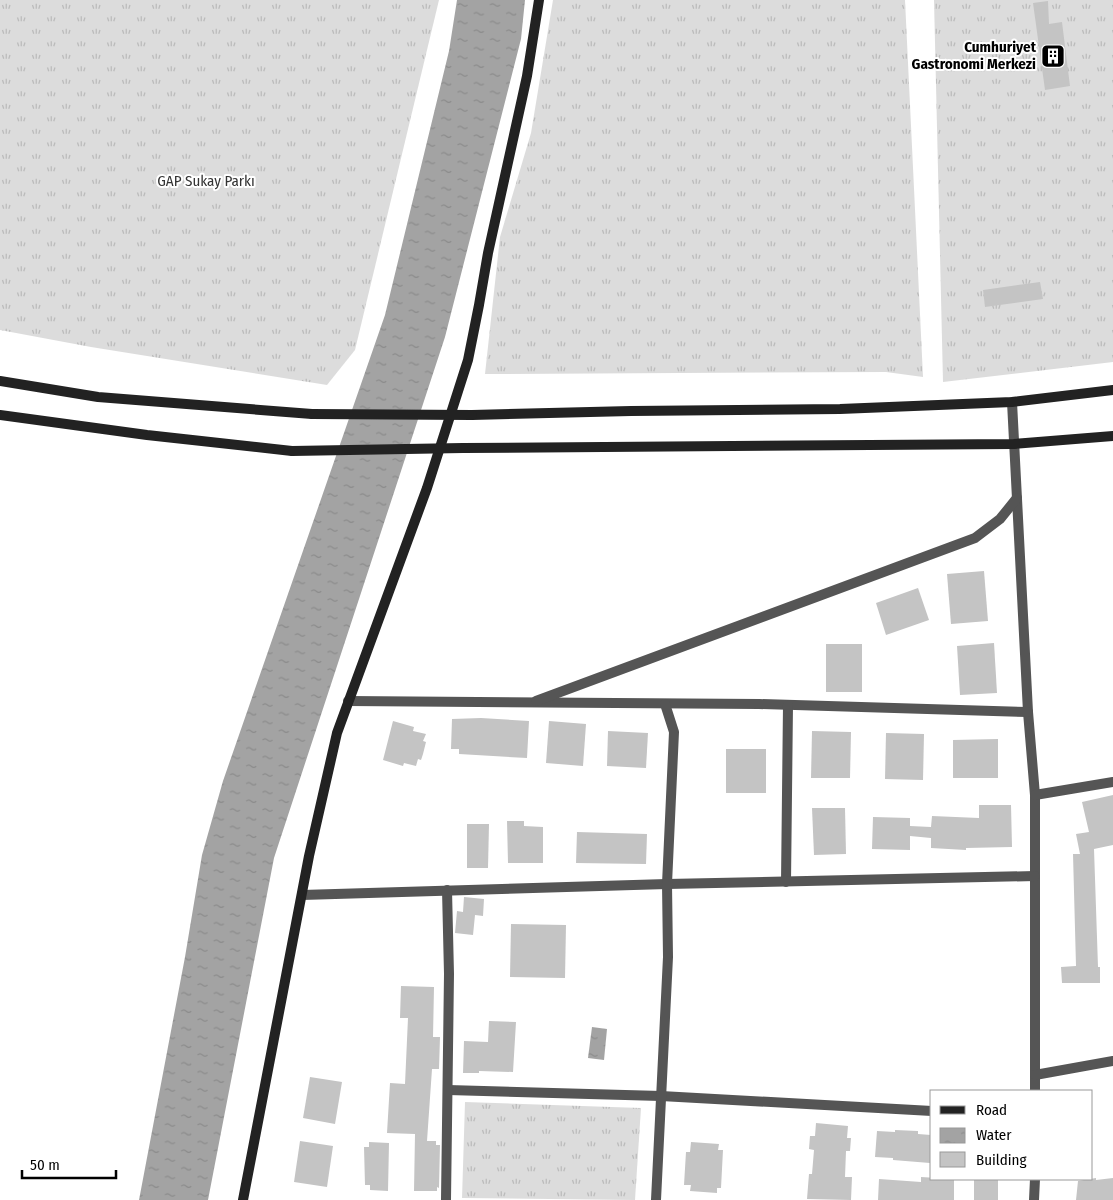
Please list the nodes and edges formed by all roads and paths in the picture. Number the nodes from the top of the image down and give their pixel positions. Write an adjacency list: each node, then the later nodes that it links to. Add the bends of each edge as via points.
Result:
1 (539, 0): 9 (main road, via 527,76 468,360 427,488)
2 (0, 381): 4 (main road, bridge, via 98,397 312,414 472,415 840,409)
3 (1113, 390): 4 (main road)
4 (1012, 402): 7 (street)
5 (0, 415): 7 (main road, bridge, via 292,451)
6 (1113, 436): 7 (main road)
7 (1014, 444): 8 (street)
8 (1017, 498): 10 (street, via 1000,519 975,538); 13 (street)
9 (348, 701): 10 (street); 20 (main road, via 337,733)
10 (530, 703): 11 (street)
11 (665, 704): 12 (street); 18 (street, via 674,732)
12 (788, 705): 13 (street); 17 (street)
13 (1028, 712): 15 (street)
14 (1113, 782): 15 (street)
15 (1035, 795): 16 (street)
16 (1035, 876): 17 (street); 22 (street)
17 (786, 882): 18 (street)
18 (667, 884): 19 (street); 25 (street, via 668,957)
19 (447, 890): 20 (street); 23 (street)
20 (302, 895): 28 (main road)
21 (1113, 1060): 22 (street)
22 (1035, 1075): 24 (street)
23 (448, 1090): 25 (street); 29 (street)
24 (1035, 1090)
25 (661, 1096): 26 (street); 30 (street)
26 (930, 1112)
27 (1034, 1180): 31 (street)
28 (243, 1200)
29 (446, 1200)
30 (656, 1200)
31 (1034, 1200)

